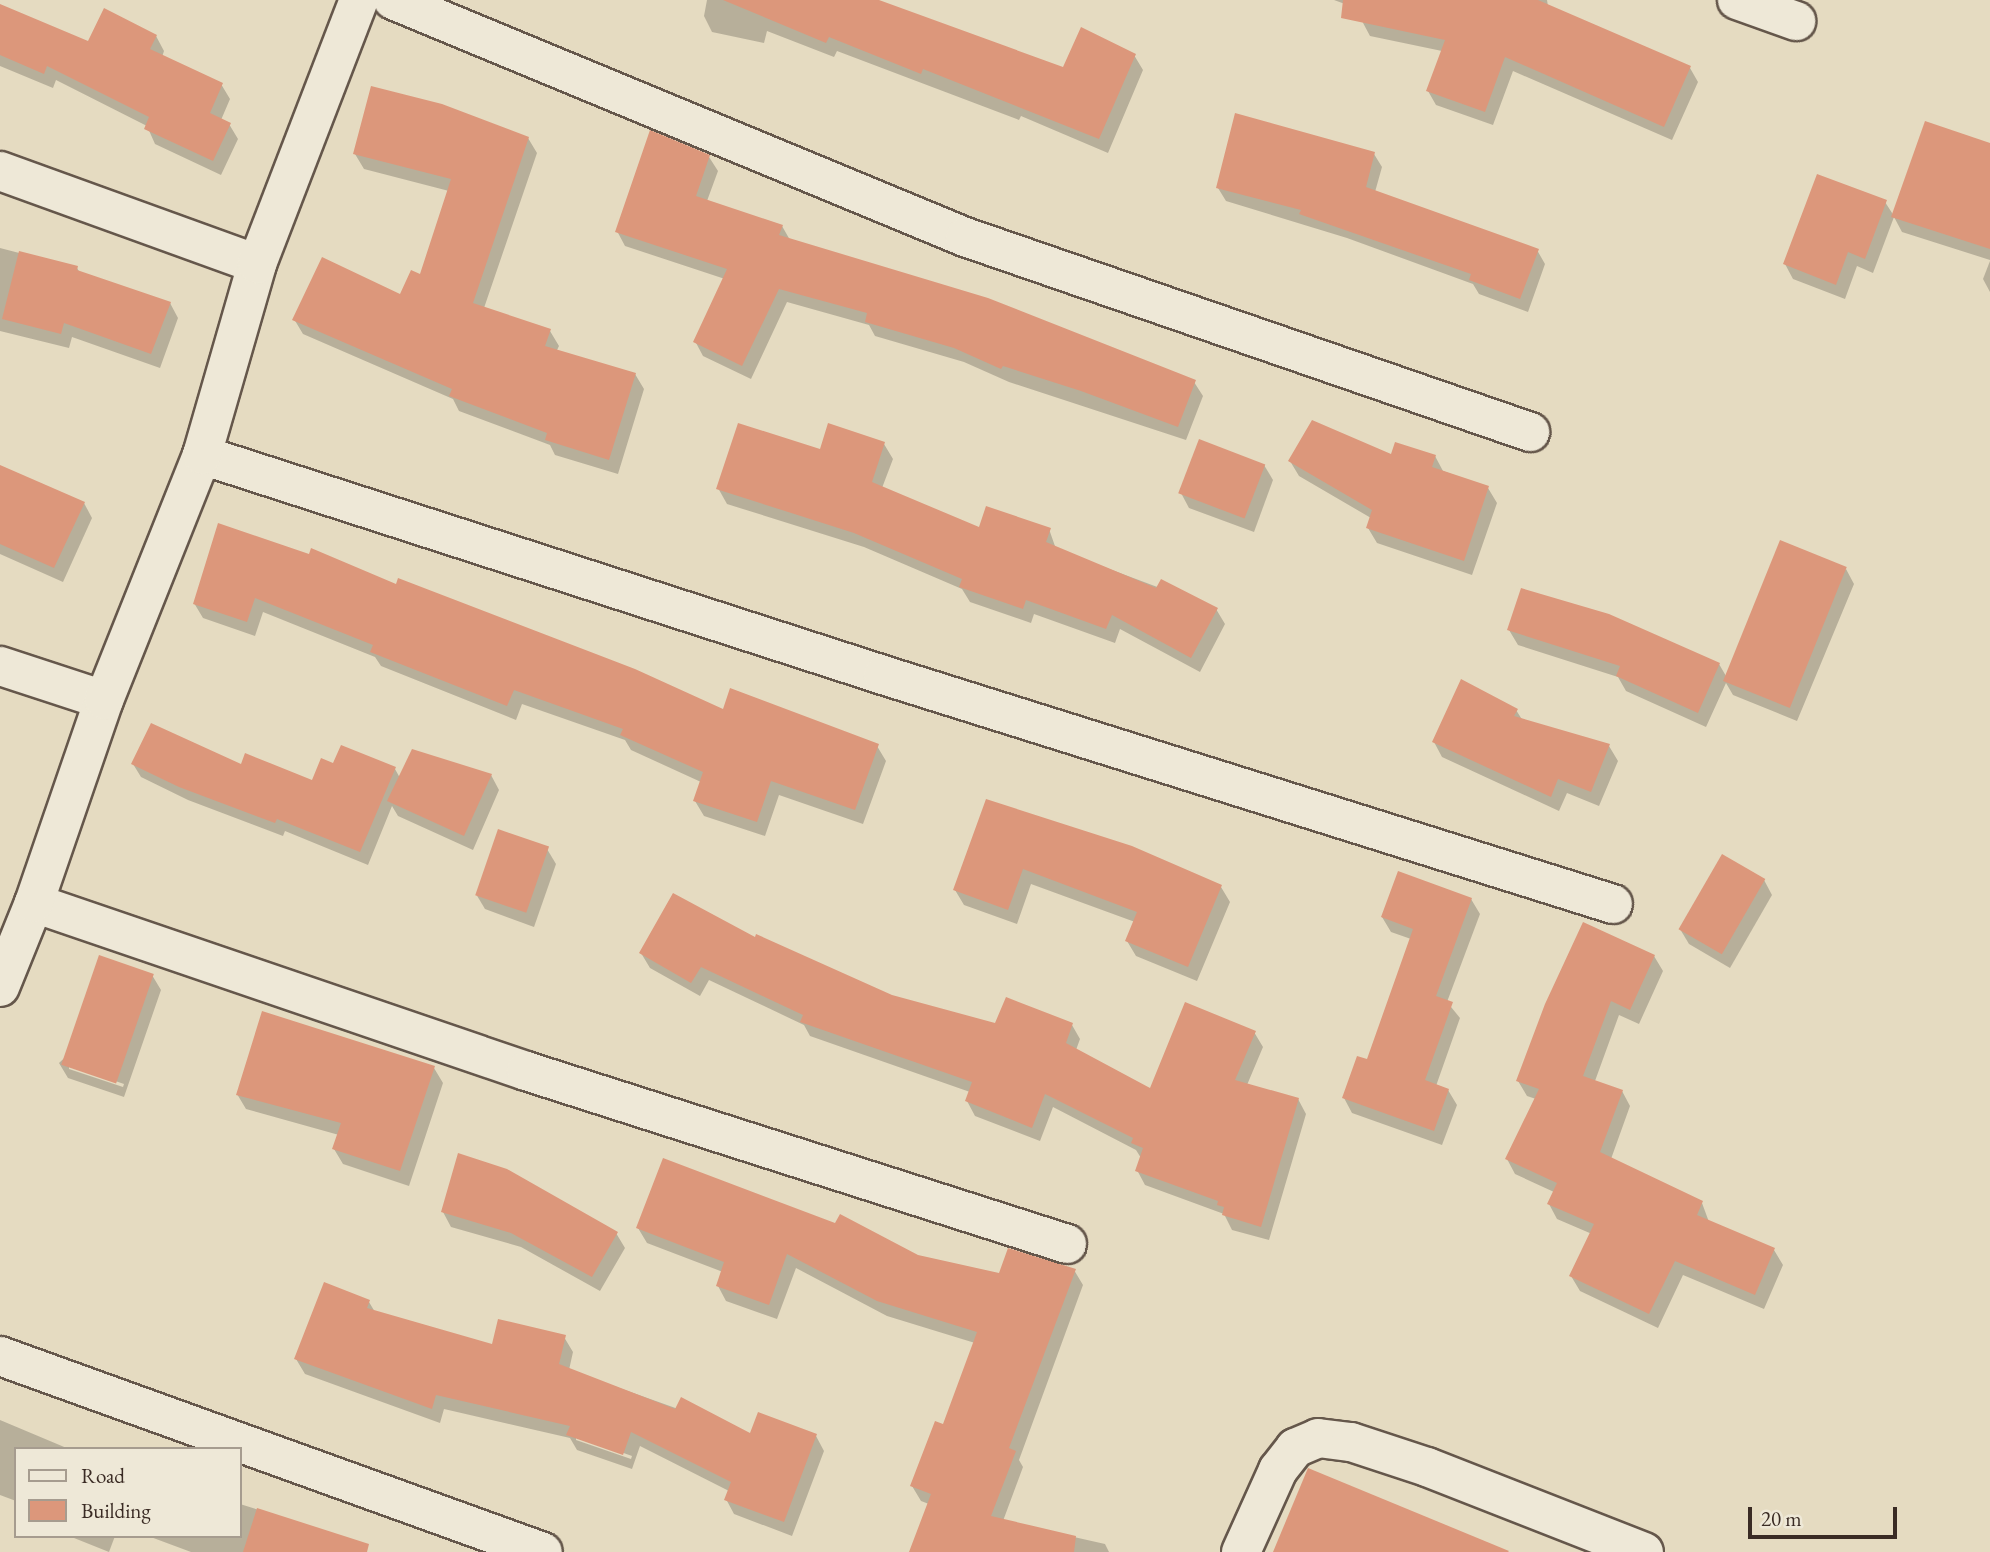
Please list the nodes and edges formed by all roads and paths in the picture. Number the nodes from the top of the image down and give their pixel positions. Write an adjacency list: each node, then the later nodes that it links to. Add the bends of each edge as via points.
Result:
1 (359, 0): 6 (street)
2 (393, 0): 7 (street, via 965,237)
3 (1737, 0): 4 (street)
4 (1796, 21)
5 (0, 171): 6 (street)
6 (257, 264): 8 (street)
7 (1530, 432)
8 (202, 455): 10 (street); 12 (street, via 883,676)
9 (0, 666): 10 (street)
10 (104, 700): 11 (street)
11 (34, 903): 13 (street); 14 (street, via 526,1071)
12 (1613, 904)
13 (0, 987)
14 (1067, 1244)
15 (0, 1356): 16 (street)
16 (543, 1552)
17 (1241, 1552): 18 (street, via 1278,1470 1295,1448 1318,1438 1351,1442 1427,1467)
18 (1644, 1552)

